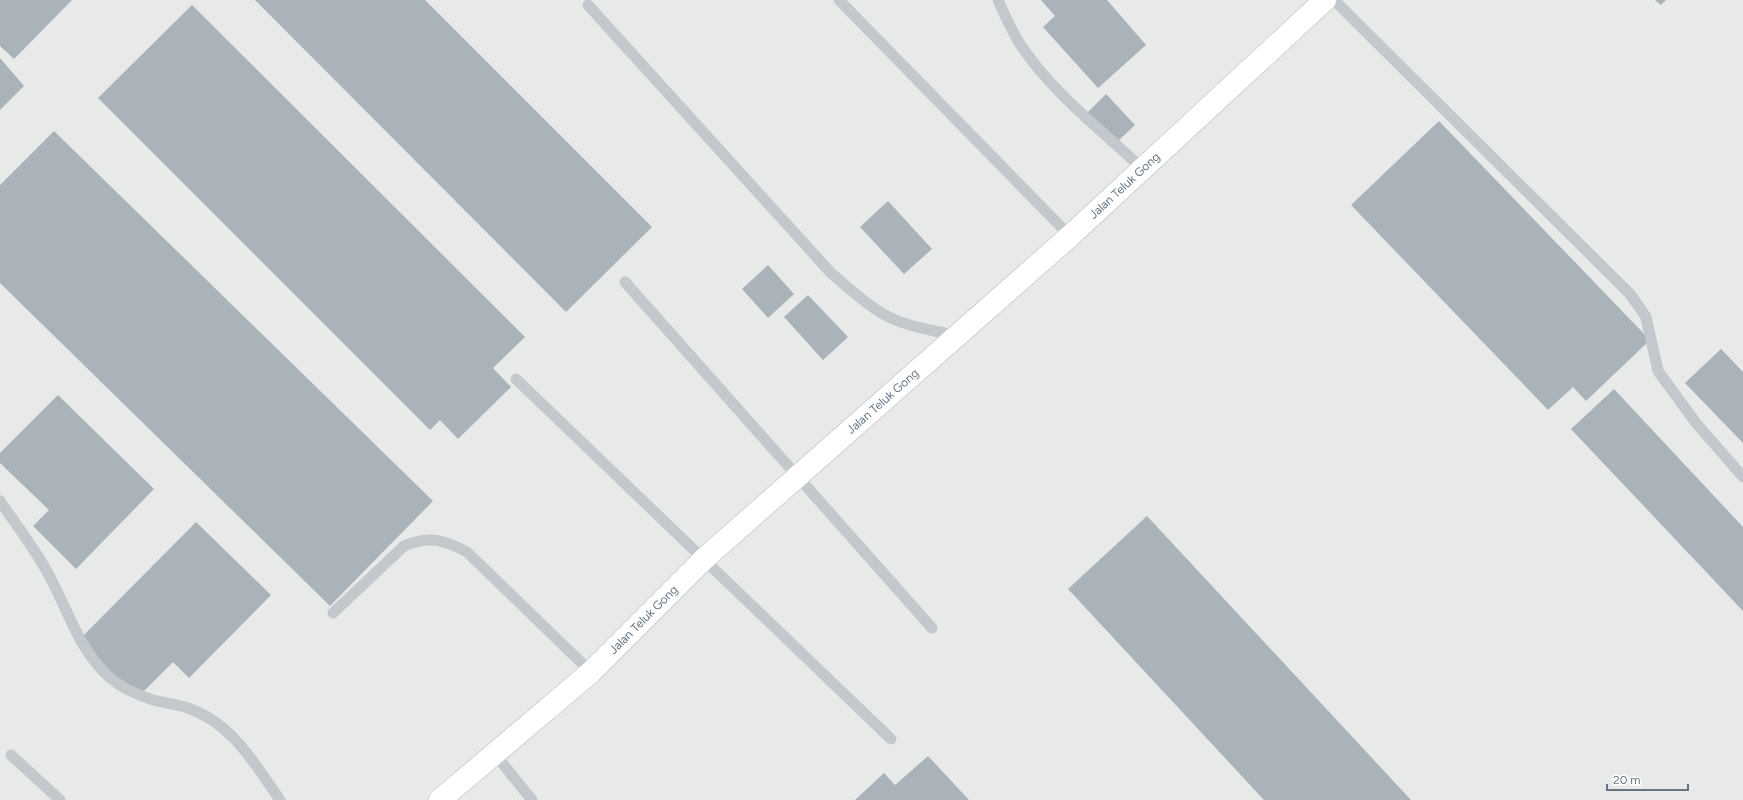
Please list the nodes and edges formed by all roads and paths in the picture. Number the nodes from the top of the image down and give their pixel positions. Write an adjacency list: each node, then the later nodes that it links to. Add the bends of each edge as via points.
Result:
1 (839, 0): 7 (lane)
2 (998, 0): 6 (lane, via 1021,46 1036,67 1057,90)
3 (1325, 0): 6 (street, Jalan Teluk Gong)
4 (1334, 0): 12 (lane, via 1630,294 1646,317 1658,371 1696,423)
5 (588, 5): 9 (lane, via 831,273 861,299 886,315 909,325)
6 (1143, 169): 7 (street, Jalan Teluk Gong)
7 (1070, 236): 9 (street, Jalan Teluk Gong)
8 (625, 282): 11 (lane)
9 (958, 336): 11 (street, Jalan Teluk Gong)
10 (516, 379): 14 (lane)
11 (798, 477): 14 (street, Jalan Teluk Gong); 16 (lane)
12 (1743, 477)
13 (0, 501): 22 (lane, via 49,576 83,647 108,676 152,700 187,707 229,731)
14 (704, 559): 17 (street, Jalan Teluk Gong); 18 (lane)
15 (333, 613): 17 (lane, via 404,546 417,540 450,543 467,552)
16 (932, 628)
17 (591, 672): 19 (street, Jalan Teluk Gong)
18 (891, 739)
19 (494, 753): 23 (street, Jalan Teluk Gong); 24 (lane)
20 (11, 755): 21 (lane)
21 (60, 800)
22 (280, 800)
23 (440, 800)
24 (532, 800)

